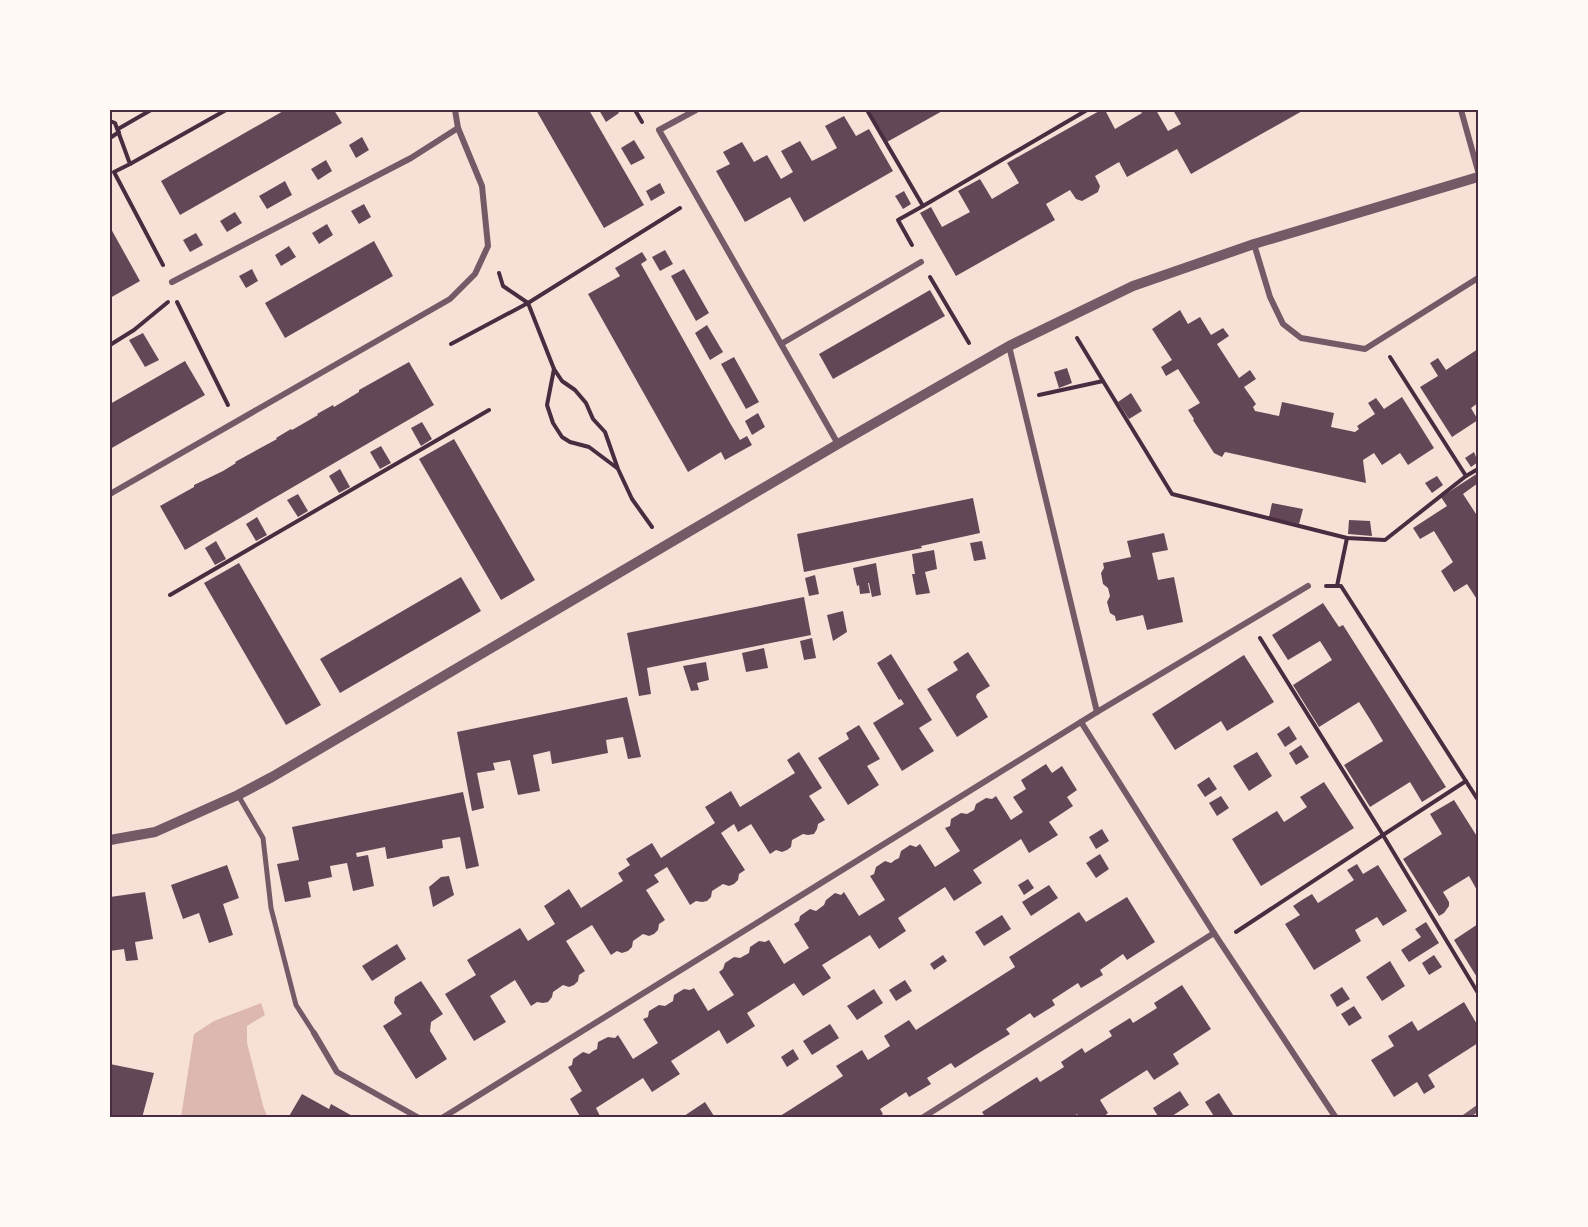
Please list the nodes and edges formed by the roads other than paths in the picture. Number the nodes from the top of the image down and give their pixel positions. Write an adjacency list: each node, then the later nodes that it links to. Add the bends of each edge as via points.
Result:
1 (454, 110): 4 (street)
2 (696, 110): 11 (street, via 659,130)
3 (1461, 110): 5 (street)
4 (458, 128): 10 (street, via 411,158); 14 (street, via 482,186 488,246 475,274 450,299)
5 (1479, 171)
6 (1479, 177): 7 (street)
7 (1254, 244): 9 (street, via 1270,297 1283,324 1301,338 1365,349); 12 (street, via 1133,286)
8 (921, 262): 11 (street)
9 (1479, 278)
10 (172, 282)
11 (781, 344): 13 (street)
12 (1009, 346): 13 (street); 16 (street)
13 (838, 444): 18 (street)
14 (110, 494)
15 (1308, 586): 16 (street)
16 (1097, 712): 17 (street)
17 (1082, 722): 20 (street); 24 (street)
18 (238, 795): 19 (street, via 155,832); 21 (street, via 263,838 271,908 296,1005)
19 (110, 840)
20 (1214, 933): 25 (street); 26 (street)
21 (314, 1033): 23 (street, via 337,1072)
22 (1479, 1108): 27 (street)
23 (419, 1118)
24 (442, 1118)
25 (922, 1118)
26 (1336, 1118)
27 (1464, 1118)

